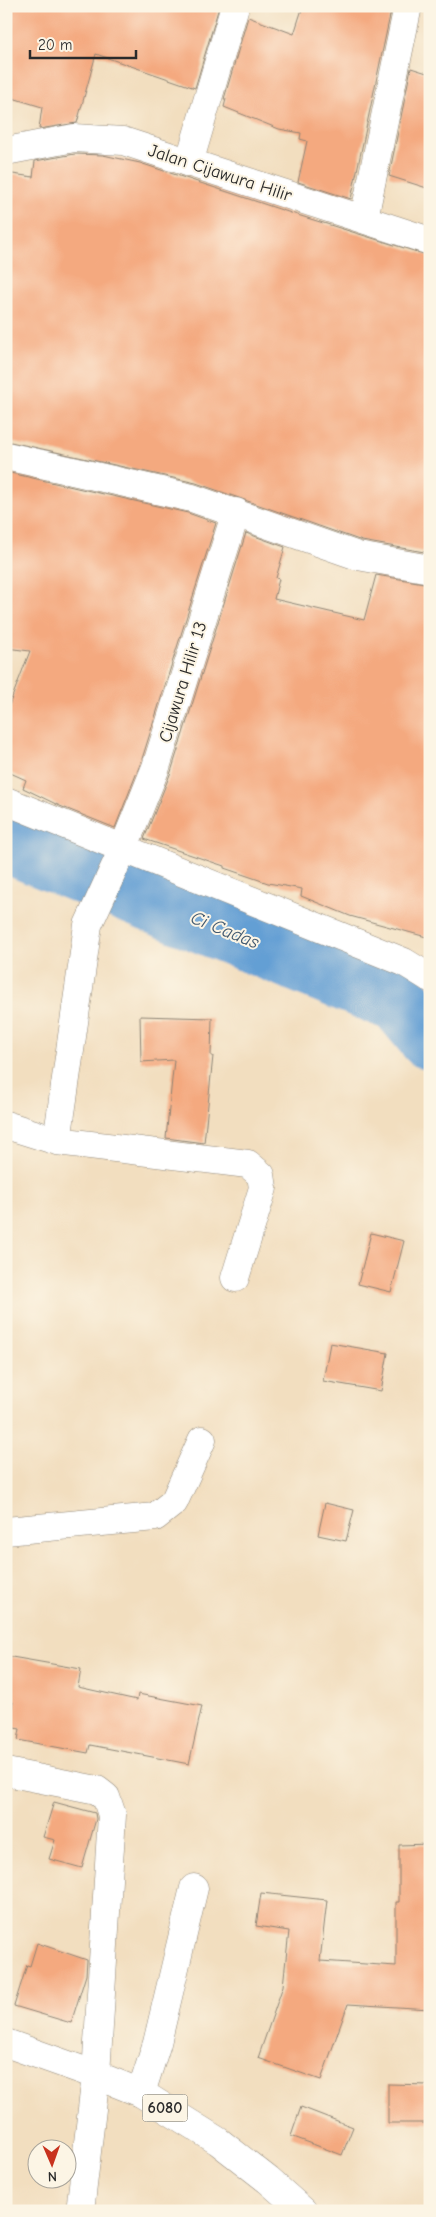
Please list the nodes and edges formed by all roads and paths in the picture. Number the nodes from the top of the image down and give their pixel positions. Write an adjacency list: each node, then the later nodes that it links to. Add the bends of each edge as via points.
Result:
1 (235, 6): 4 (street)
2 (408, 6): 5 (street)
3 (6, 151): 4 (street, Jalan Cijawura Hilir, via 74,138 123,141)
4 (189, 163): 5 (street, Jalan Cijawura Hilir)
5 (364, 218): 6 (street, Jalan Cijawura Hilir)
6 (430, 241)
7 (6, 456): 8 (street, via 192,498)
8 (236, 512): 9 (street, via 358,556); 11 (street, Cijawura Hilir 13, via 156,767)
9 (430, 569)
10 (6, 800): 11 (street)
11 (119, 856): 12 (street, via 404,962); 14 (street, Cijawura Hilir 13, via 88,925)
12 (430, 978)
13 (6, 1125): 14 (street)
14 (57, 1141): 15 (street, via 248,1164 260,1175 263,1188)
15 (236, 1278)
16 (202, 1440): 17 (street, via 174,1502 155,1517)
17 (6, 1531)
18 (6, 1772): 21 (street, via 97,1790 106,1797 110,1806)
19 (194, 1888): 22 (street, via 157,2043)
20 (6, 2043): 21 (street, 6080)
21 (96, 2075): 22 (street, 6080); 24 (street)
22 (141, 2093): 23 (street, 6080, via 218,2141)
23 (302, 2210)
24 (80, 2211)

